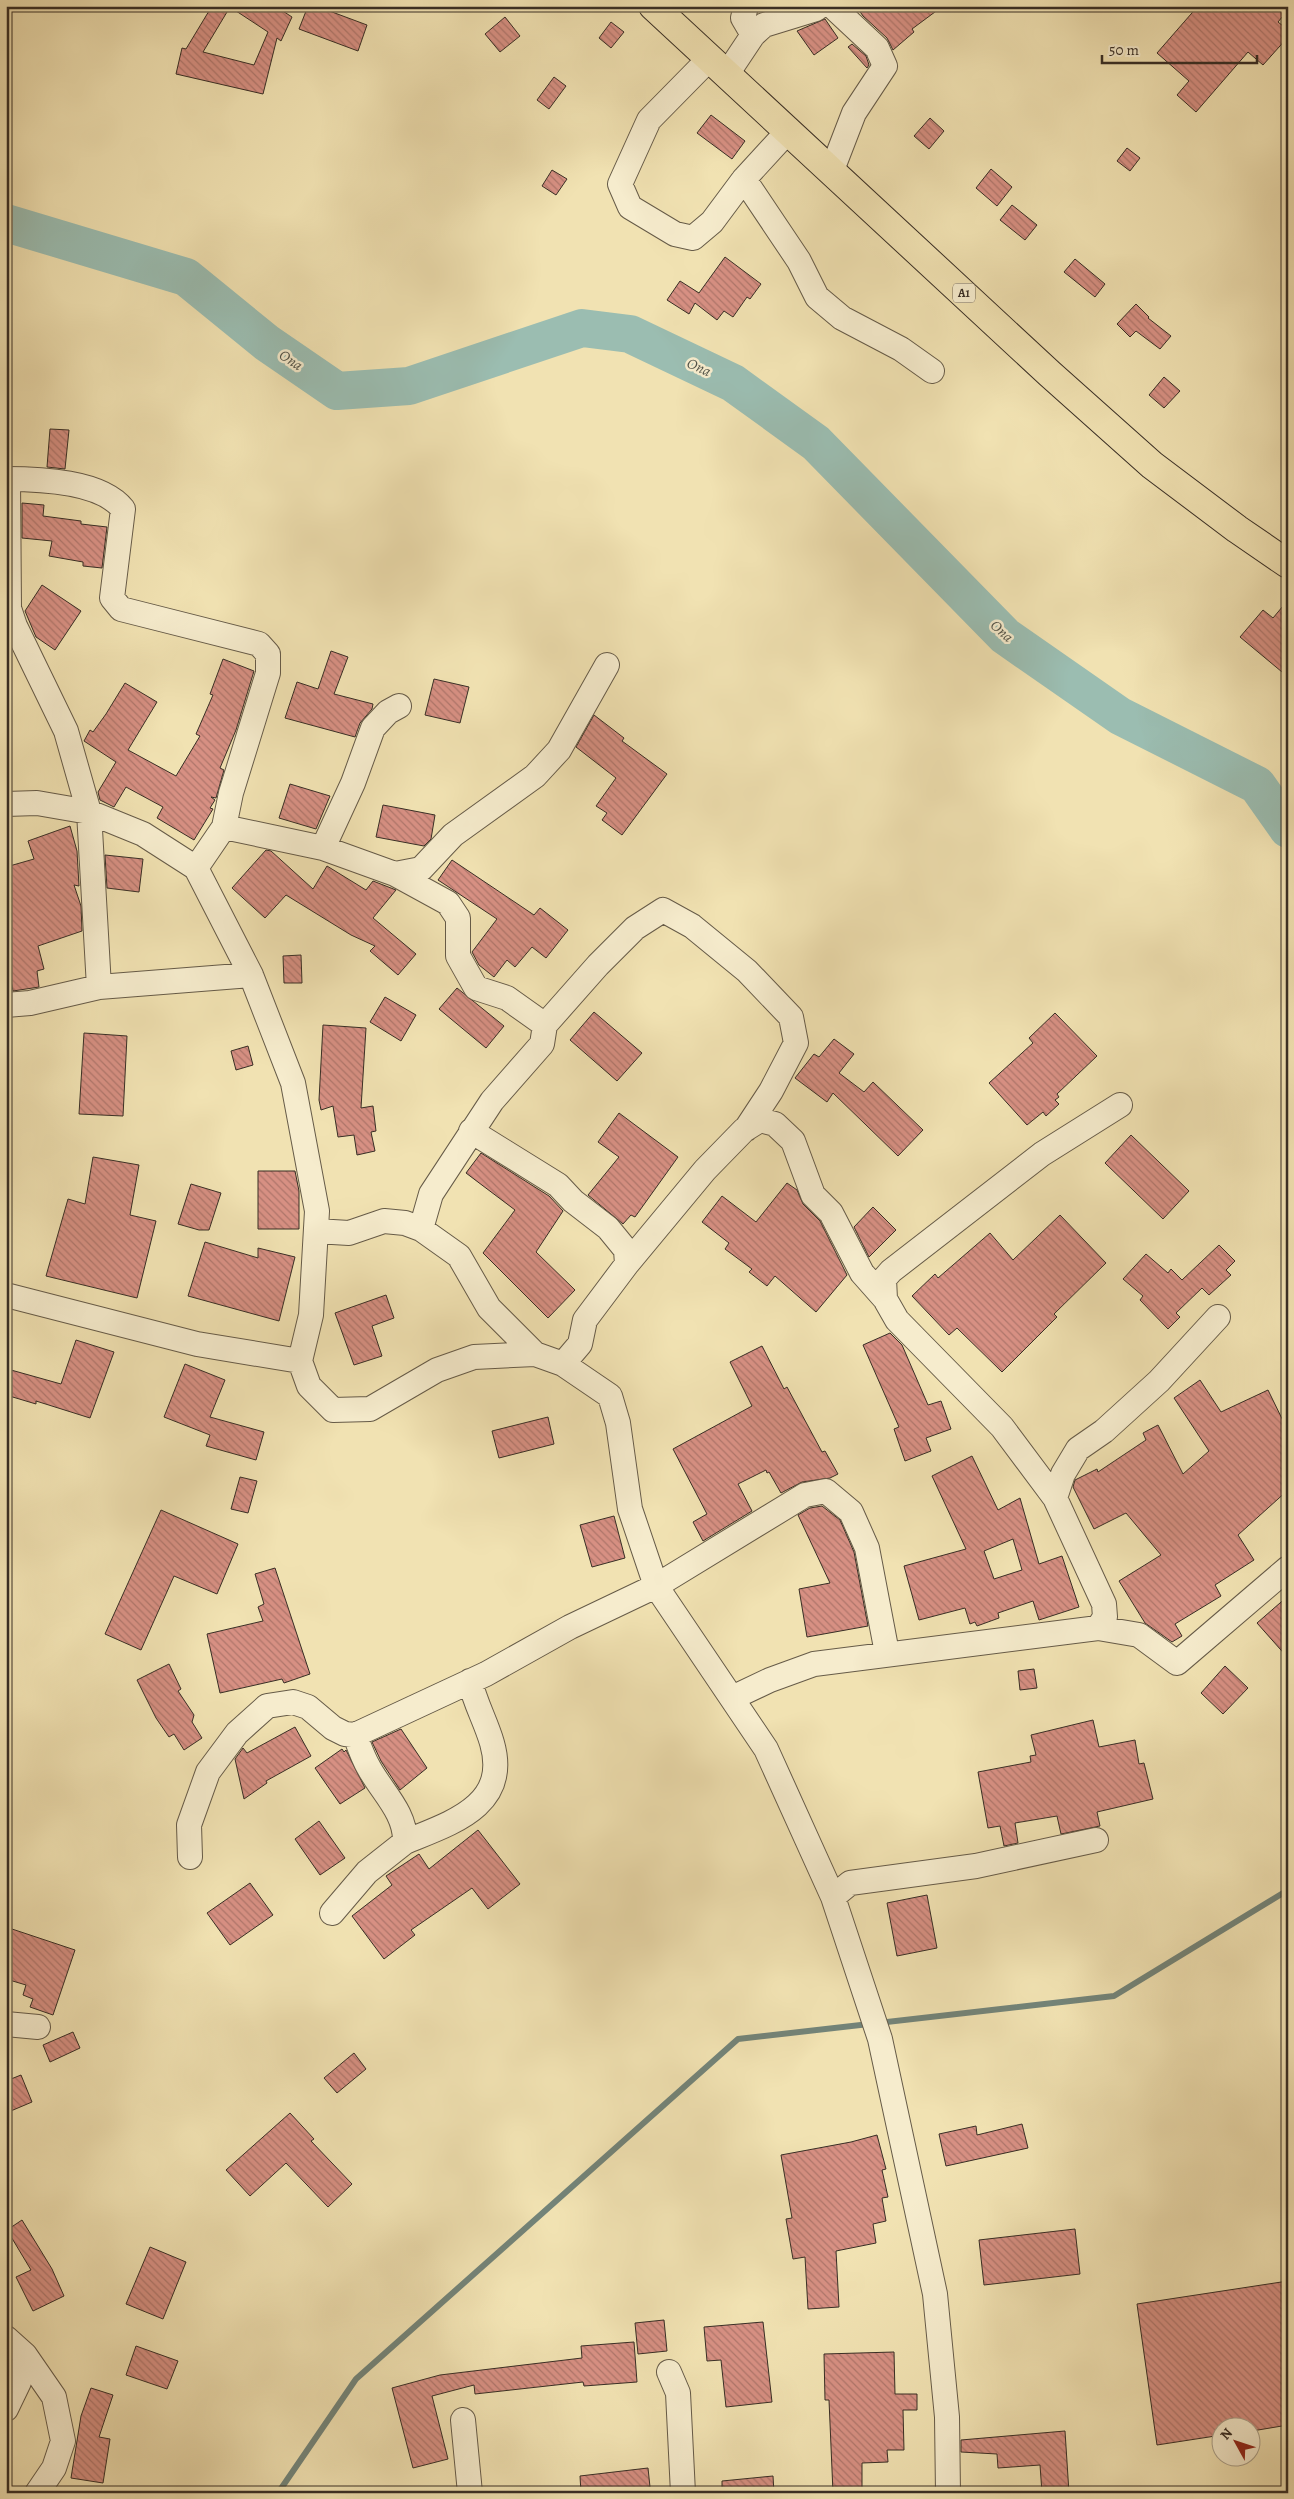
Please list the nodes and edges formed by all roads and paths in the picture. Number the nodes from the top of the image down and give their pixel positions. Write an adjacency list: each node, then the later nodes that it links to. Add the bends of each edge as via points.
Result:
1 (653, 6): 6 (highway, A1)
2 (746, 6): 5 (street, via 743,18)
3 (820, 6): 5 (street, via 764,25)
4 (832, 6): 8 (street, via 877,48 885,66 854,113)
5 (753, 36): 6 (street)
6 (719, 66): 7 (highway, A1); 9 (street, via 649,120 620,184 630,207 675,234 693,238 712,222)
7 (789, 130): 8 (highway, A1); 9 (street)
8 (832, 170): 12 (highway, A1, via 1152,465)
9 (744, 179): 10 (street, via 799,261 817,297 842,318 900,349)
10 (932, 371)
11 (7, 479): 16 (street, via 9,608 66,732); 17 (street, via 55,481 115,499 123,509 112,598 121,609 259,644 268,654 268,673 231,793)
12 (1288, 564)
13 (607, 665): 20 (street, via 558,750 535,776 453,835 421,869)
14 (399, 706): 18 (street, via 388,712 373,728 353,783)
15 (6, 804): 16 (street, via 37,803)
16 (89, 812): 19 (street, via 142,834); 22 (street)
17 (224, 827): 18 (street); 19 (street)
18 (323, 848): 20 (street)
19 (196, 868): 21 (street)
20 (395, 874): 24 (street, via 448,903 458,918 458,956 476,988 507,998)
21 (251, 975): 22 (street); 29 (street, via 293,1083 317,1212)
22 (99, 987): 23 (street, via 30,1003)
23 (6, 1005)
24 (546, 1025): 26 (street, via 635,928 663,910 692,926 747,971 791,1017 796,1043 771,1091); 27 (street, via 542,1044 492,1101)
25 (1120, 1105): 32 (street, via 1042,1154 891,1271 884,1279)
26 (746, 1129): 30 (street, via 705,1170); 32 (street, via 760,1120 775,1124 793,1141 813,1195 831,1213 862,1273)
27 (471, 1131): 28 (street, via 431,1194); 30 (street, via 558,1185 608,1228 626,1250)
28 (421, 1229): 29 (street, via 384,1221 349,1233); 34 (street, via 459,1256 489,1308)
29 (316, 1231): 35 (street, via 311,1315)
30 (628, 1264): 36 (street, via 585,1320 580,1344)
31 (6, 1295): 35 (street, via 197,1344)
32 (885, 1299): 37 (street, via 897,1320 1002,1427)
33 (1218, 1318): 37 (street, via 1158,1381 1104,1431 1078,1449 1063,1474)
34 (535, 1354): 35 (street, via 474,1357 437,1370 370,1409 333,1410 310,1386); 36 (street)
35 (300, 1361)
36 (564, 1364): 39 (street, via 610,1396 618,1423 630,1509)
37 (1055, 1498): 40 (street, via 1104,1604 1105,1616)
38 (1288, 1568): 40 (street, via 1177,1663 1140,1635)
39 (656, 1586): 41 (street, via 805,1496 826,1491 851,1512 867,1548); 42 (street); 44 (street, via 570,1627)
40 (1098, 1628): 41 (street)
41 (887, 1653): 43 (street, via 814,1664)
42 (714, 1672): 43 (street); 45 (street)
43 (770, 1680): 45 (street)
44 (470, 1681): 46 (street); 48 (street, via 474,1700 492,1741 496,1762 490,1788 473,1811)
45 (736, 1705): 50 (street, via 766,1749)
46 (355, 1735): 48 (street, via 368,1767 406,1831); 49 (street, via 344,1734 308,1707 293,1702 267,1706 237,1733 208,1772 189,1825)
47 (1096, 1840): 50 (street, via 976,1866 850,1883)
48 (405, 1842): 51 (street, via 367,1872)
49 (190, 1857)
50 (833, 1897): 62 (street, via 880,2038 934,2294 947,2417)
51 (332, 1913)
52 (6, 2024): 53 (street)
53 (38, 2027)
54 (6, 2338): 55 (street)
55 (25, 2355): 57 (street); 59 (street, via 54,2397 63,2441 54,2468)
56 (669, 2372): 61 (street, via 678,2393)
57 (6, 2409)
58 (463, 2420): 60 (street)
59 (37, 2493)
60 (470, 2493)
61 (682, 2493)
62 (948, 2493)

